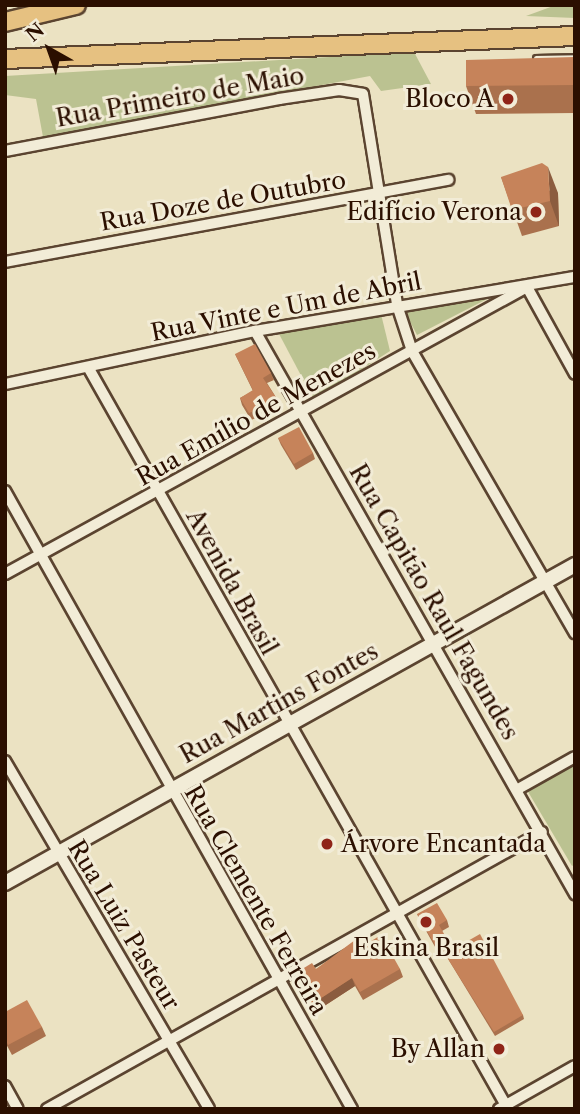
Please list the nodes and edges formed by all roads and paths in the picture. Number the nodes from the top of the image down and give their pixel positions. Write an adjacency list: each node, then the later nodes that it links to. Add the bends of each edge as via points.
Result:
1 (76, 5): 2 (main road)
2 (35, 11): 3 (main road)
3 (5, 22)
4 (575, 36): 7 (main road)
5 (575, 57): 6 (lane)
6 (525, 58)
7 (5, 59)
8 (5, 151): 10 (street, Rua Primeiro de Maio, via 339,90 363,94)
9 (448, 180): 10 (street, Rua Doze de Outubro)
10 (381, 194): 11 (street, Rua Doze de Outubro); 14 (street)
11 (5, 262)
12 (575, 277): 13 (street, Rua Vinte e Um de Abril)
13 (527, 287): 14 (street, Rua Vinte e Um de Abril); 16 (street, Rua Emílio de Menezes); 18 (street)
14 (397, 305): 15 (street, Rua Vinte e Um de Abril); 16 (street)
15 (255, 331): 17 (street, Rua Vinte e Um de Abril); 20 (street, Rua Capitão Raul Fagundes)
16 (412, 351): 20 (street, Rua Emílio de Menezes); 26 (street)
17 (88, 367): 19 (street, Rua Vinte e Um de Abril); 22 (street, Avenida Brasil)
18 (575, 374)
19 (5, 384)
20 (300, 412): 22 (street, Rua Emílio de Menezes); 28 (street, Rua Capitão Raul Fagundes)
21 (5, 491): 23 (street, Rua Clemente Ferreira)
22 (160, 493): 23 (street, Rua Emílio de Menezes); 29 (street, Avenida Brasil)
23 (41, 554): 25 (street, Rua Emílio de Menezes); 32 (street, Rua Clemente Ferreira)
24 (575, 565): 26 (street, Rua Martins Fontes)
25 (5, 574)
26 (544, 583): 27 (street); 28 (street, Rua Martins Fontes)
27 (575, 633)
28 (433, 645): 29 (street, Rua Martins Fontes); 33 (street, Rua Capitão Raul Fagundes)
29 (286, 726): 32 (street, Rua Martins Fontes); 38 (street, Avenida Brasil)
30 (575, 757): 33 (street)
31 (5, 761): 35 (street, Rua Luiz Pasteur)
32 (167, 789): 35 (street, Rua Martins Fontes); 39 (street, Rua Clemente Ferreira)
33 (518, 789): 34 (street, Rua Capitão Raul Fagundes)
34 (542, 832): 37 (street, Rua Capitão Raul Fagundes); 38 (street)
35 (56, 853): 36 (street, Rua Martins Fontes); 40 (street, Rua Luiz Pasteur)
36 (5, 883)
37 (575, 894)
38 (395, 915): 39 (street); 43 (street, Avenida Brasil)
39 (278, 980): 40 (street); 47 (street, Rua Clemente Ferreira)
40 (170, 1041): 45 (street); 46 (street, Rua Luiz Pasteur)
41 (575, 1066): 43 (street)
42 (5, 1086): 44 (street)
43 (505, 1108)
44 (18, 1109)
45 (47, 1109)
46 (209, 1109)
47 (352, 1109)

